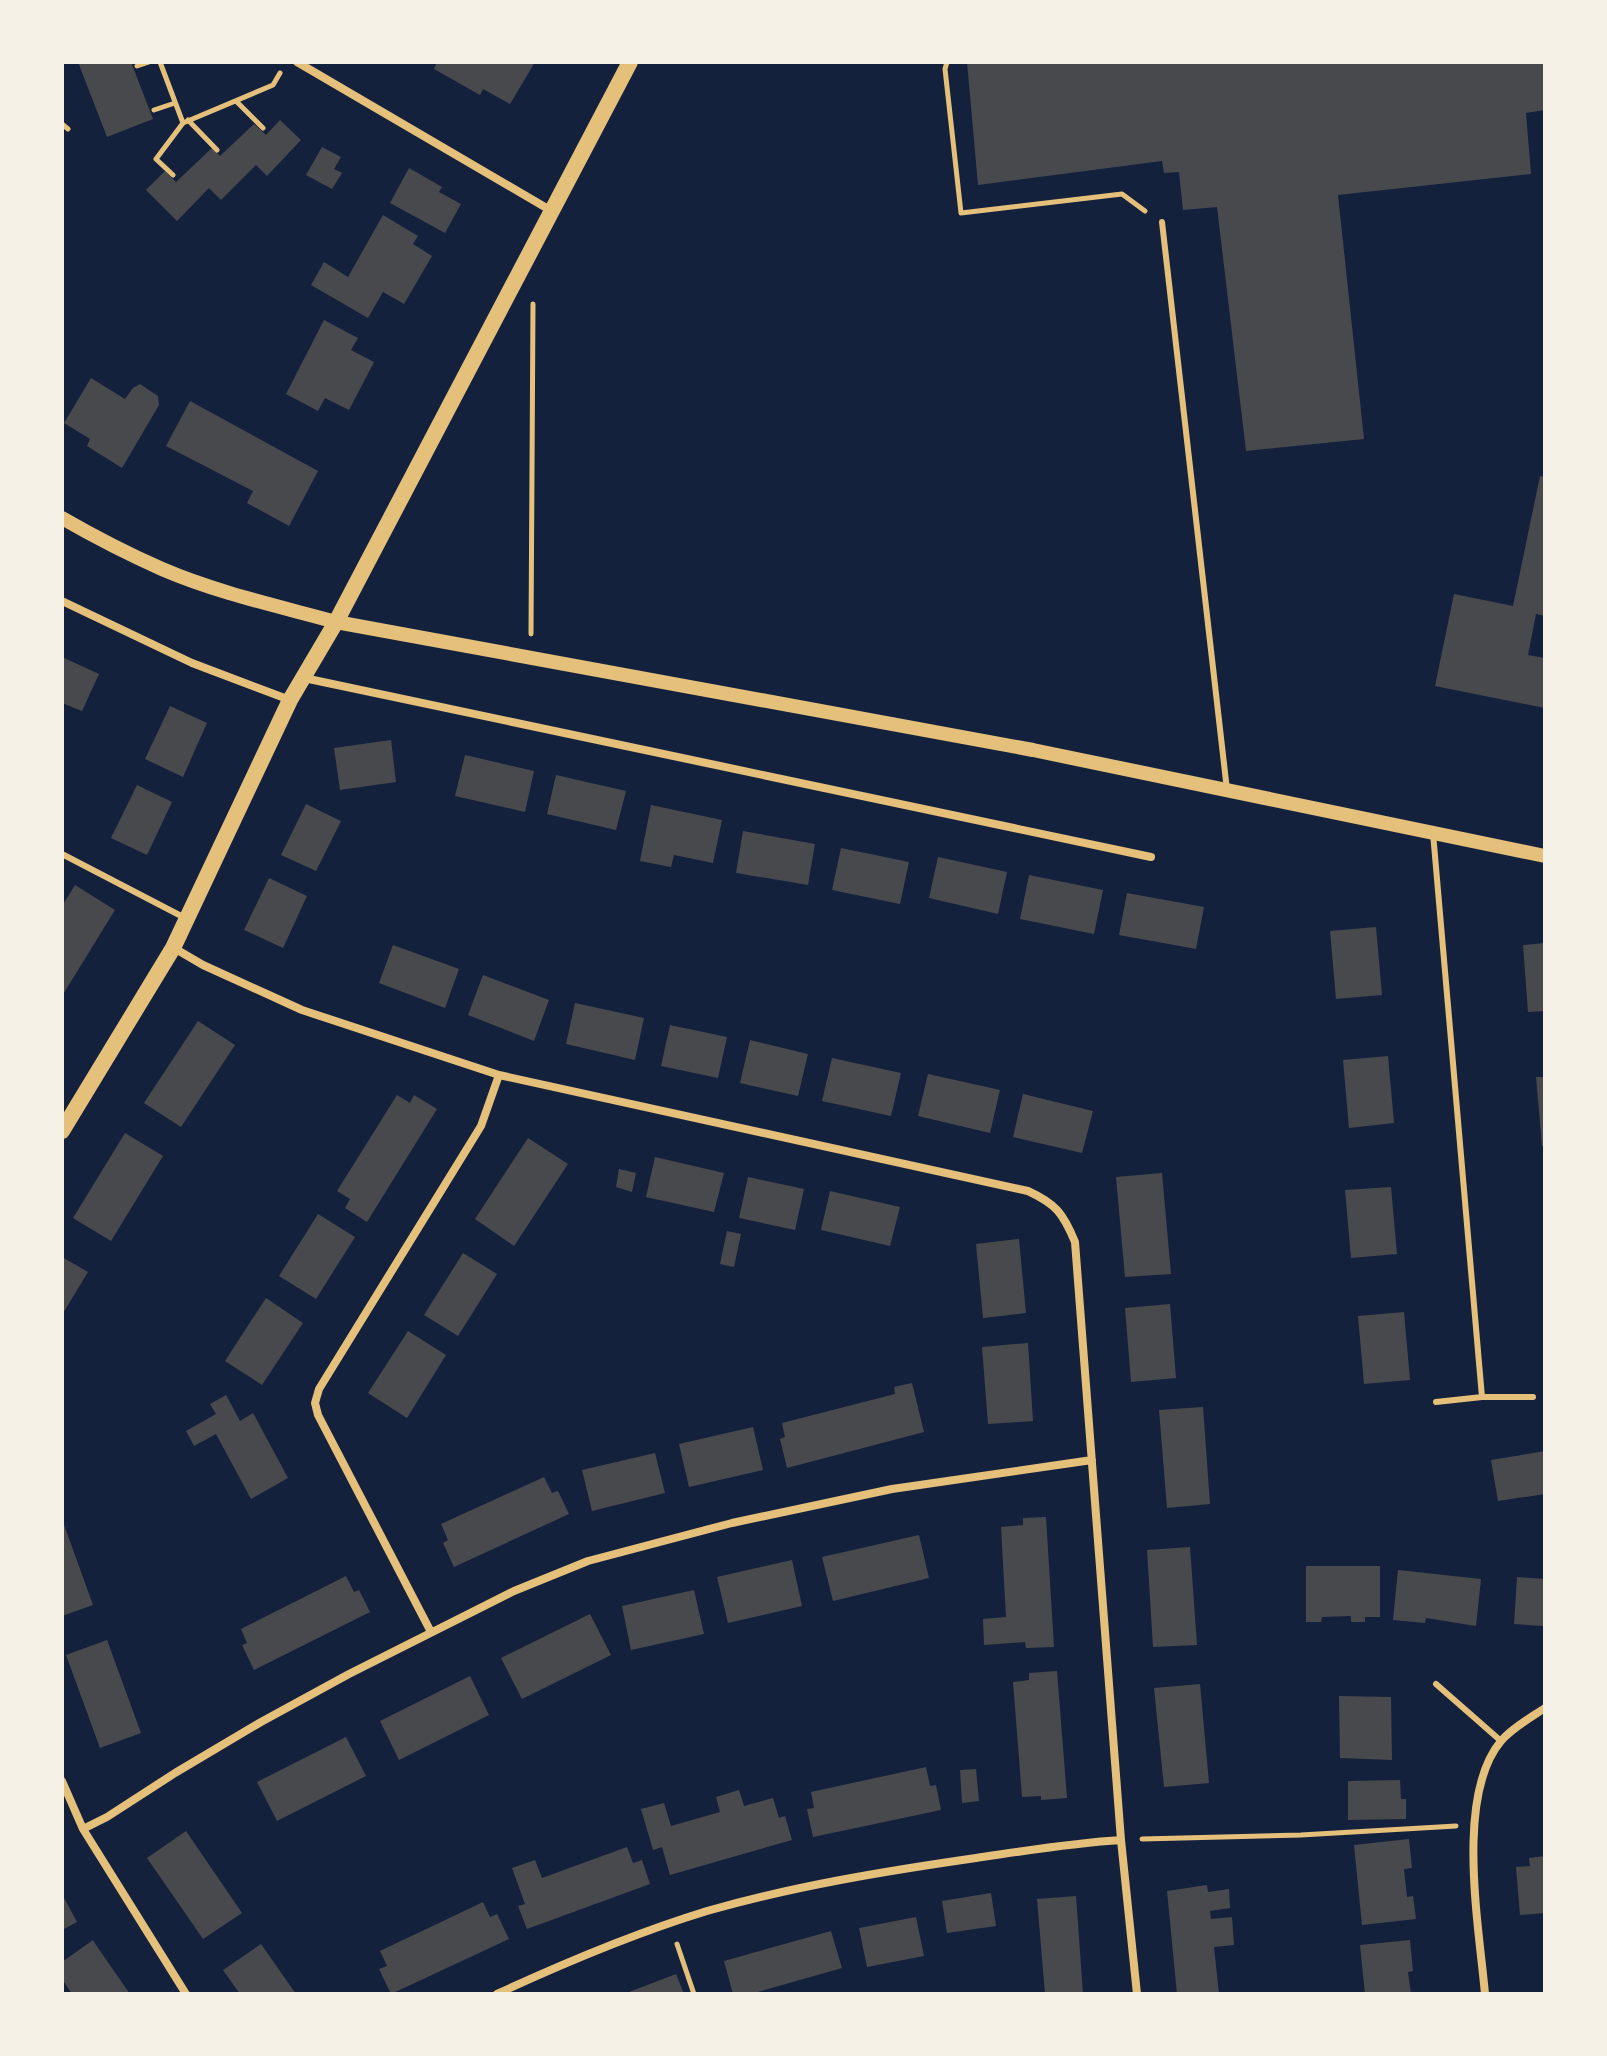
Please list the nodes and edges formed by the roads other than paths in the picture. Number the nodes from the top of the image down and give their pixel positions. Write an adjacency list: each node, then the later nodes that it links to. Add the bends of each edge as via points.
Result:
1 (297, 62): 3 (street)
2 (630, 62): 3 (main road)
3 (550, 210): 7 (main road)
4 (1162, 222): 10 (lane)
5 (62, 518): 7 (street, via 164,570)
6 (62, 601): 9 (street, via 192,663)
7 (336, 622): 8 (main road); 10 (street)
8 (304, 678): 9 (main road); 14 (street)
9 (290, 700): 15 (main road)
10 (1227, 790): 11 (street)
11 (1433, 833): 13 (street); 20 (lane)
12 (62, 854): 15 (lane)
13 (1545, 856)
14 (1151, 857)
15 (187, 919): 16 (main road)
16 (173, 948): 17 (street, via 302,1010); 18 (main road)
17 (499, 1075): 23 (street, via 1048,1200 1064,1216 1075,1242); 24 (street, via 481,1126 315,1403)
18 (68, 1110): 19 (main road)
19 (62, 1131)
20 (1482, 1397): 21 (lane); 22 (lane)
21 (1533, 1397)
22 (1436, 1402)
23 (1092, 1460): 24 (street, via 892,1489 732,1523 588,1561); 30 (street)
24 (431, 1632): 29 (street, via 249,1729)
25 (1436, 1684): 27 (lane)
26 (1545, 1708): 27 (street)
27 (1501, 1741): 34 (street, via 1477,1791 1475,1868)
28 (62, 1781): 29 (street)
29 (83, 1829): 31 (street)
30 (1121, 1840): 32 (street, via 931,1865 783,1892 705,1912); 33 (street)
31 (186, 1994)
32 (497, 1994)
33 (1137, 1994)
34 (1485, 1994)

